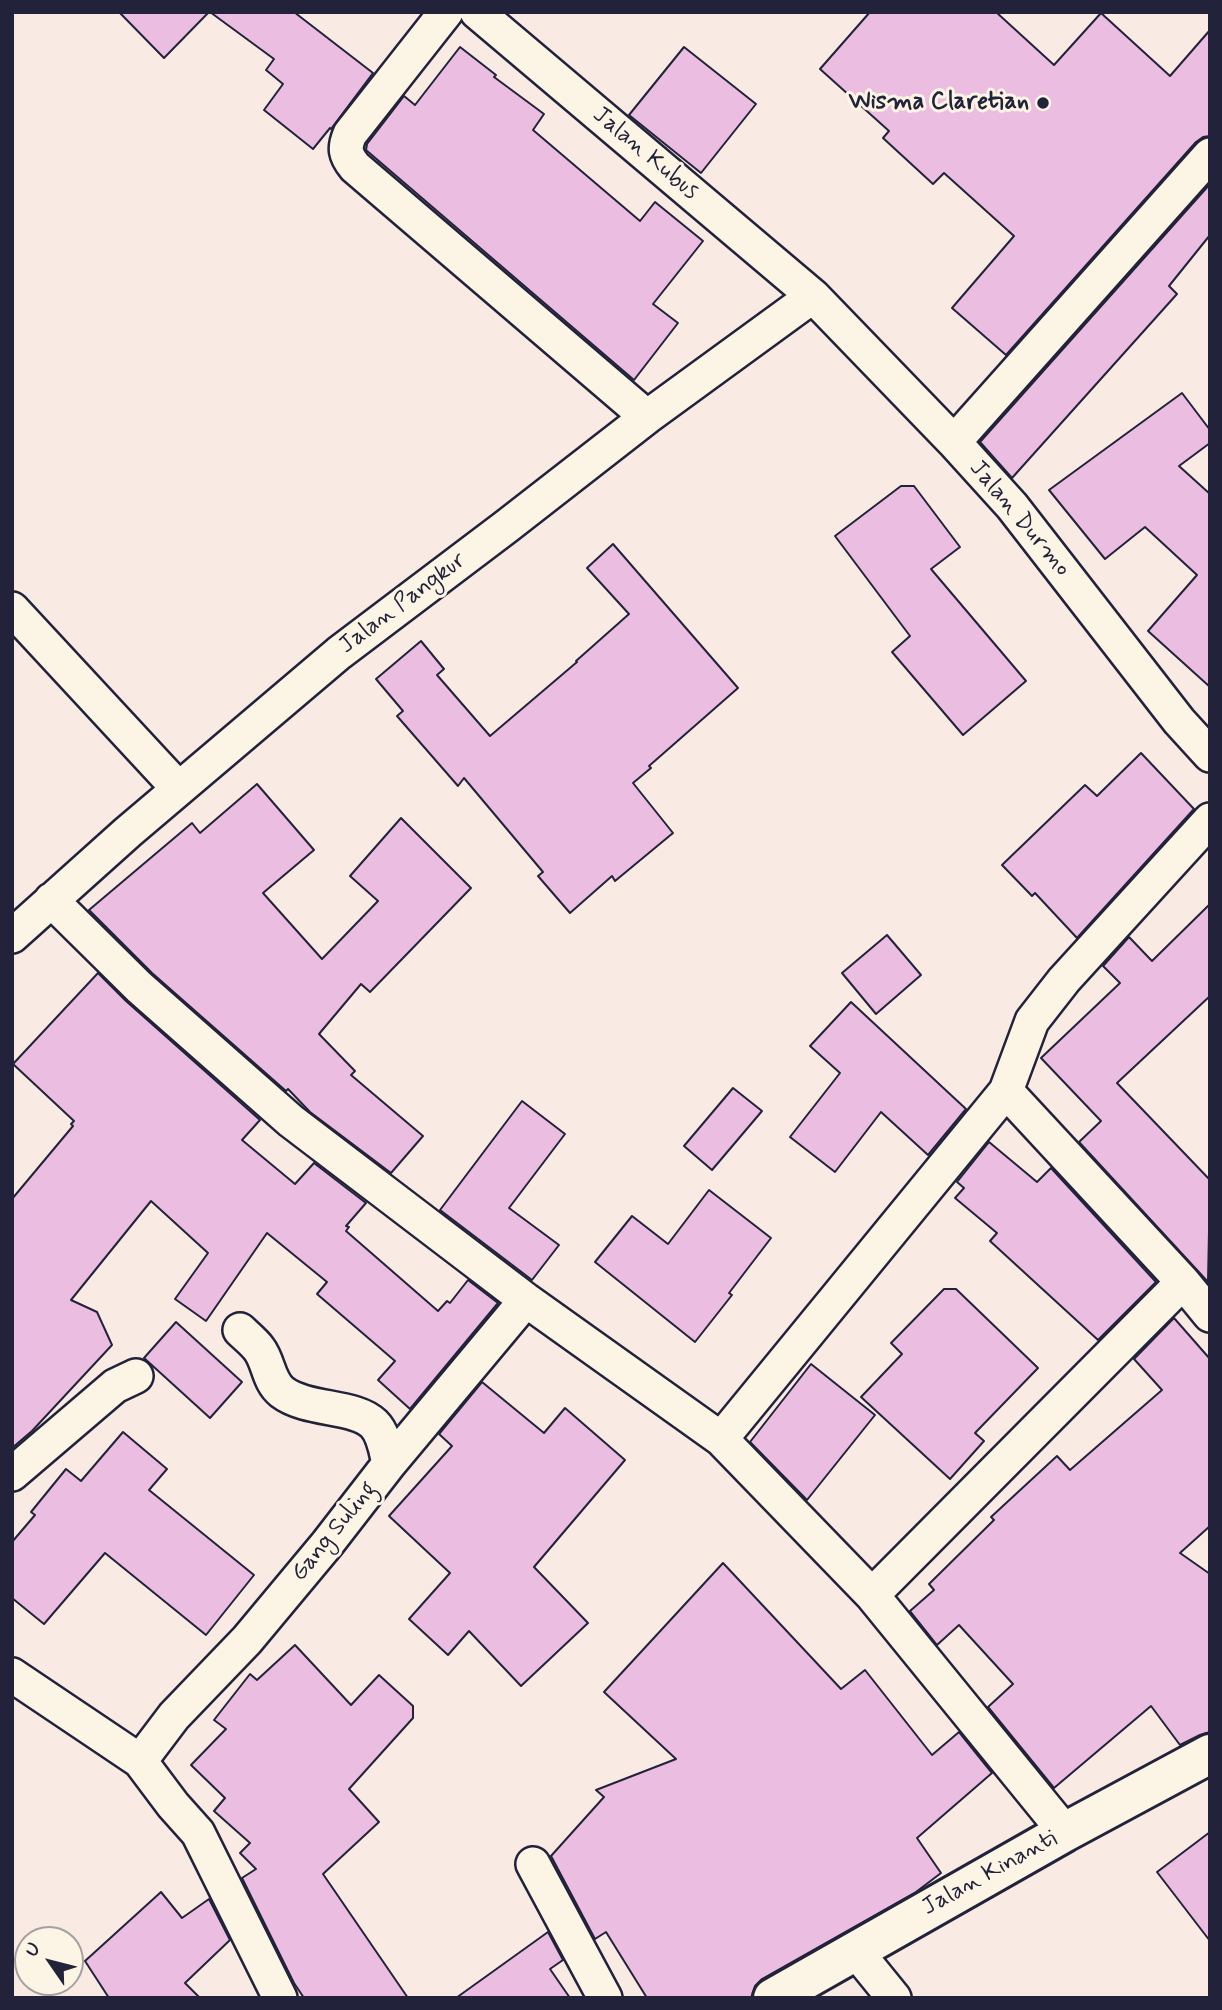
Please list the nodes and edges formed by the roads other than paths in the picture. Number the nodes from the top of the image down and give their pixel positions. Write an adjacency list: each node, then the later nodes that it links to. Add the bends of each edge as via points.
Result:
1 (446, 12): 5 (street, via 350,134 345,145 347,157)
2 (490, 16): 4 (street, Jalan Kubus)
3 (1210, 155): 6 (street)
4 (813, 296): 5 (street, Jalan Pangkur); 6 (street, Jalan Durmo)
5 (647, 417): 9 (street, Jalan Pangkur, via 339,653)
6 (954, 442): 8 (street, Jalan Durmo, via 1012,506)
7 (12, 609): 9 (street)
8 (1210, 755)
9 (178, 788): 11 (street, Jalan Pangkur)
10 (1210, 820): 13 (street, via 1032,1021)
11 (51, 900): 12 (street, Jalan Pangkur); 15 (street, via 139,987 290,1121)
12 (12, 936)
13 (1006, 1091): 14 (street); 19 (street)
14 (1183, 1282): 16 (street); 22 (street)
15 (526, 1300): 19 (street); 20 (street, Gang Suling)
16 (1210, 1315)
17 (240, 1330): 20 (street, via 261,1350 268,1373 281,1391 374,1424)
18 (136, 1376): 21 (street, via 115,1386)
19 (721, 1439): 22 (street)
20 (389, 1464): 25 (street, Gang Suling, via 247,1640 174,1716)
21 (12, 1474)
22 (872, 1595): 26 (street)
23 (12, 1675): 25 (street)
24 (1210, 1754): 26 (main road, Jalan Kinanti)
25 (140, 1761): 29 (street, via 198,1833)
26 (1066, 1832): 28 (main road, Jalan Kinanti)
27 (533, 1864): 30 (street)
28 (855, 1950): 31 (main road, Jalan Kinanti); 32 (street)
29 (280, 1998)
30 (605, 1998)
31 (773, 1998)
32 (894, 1998)

